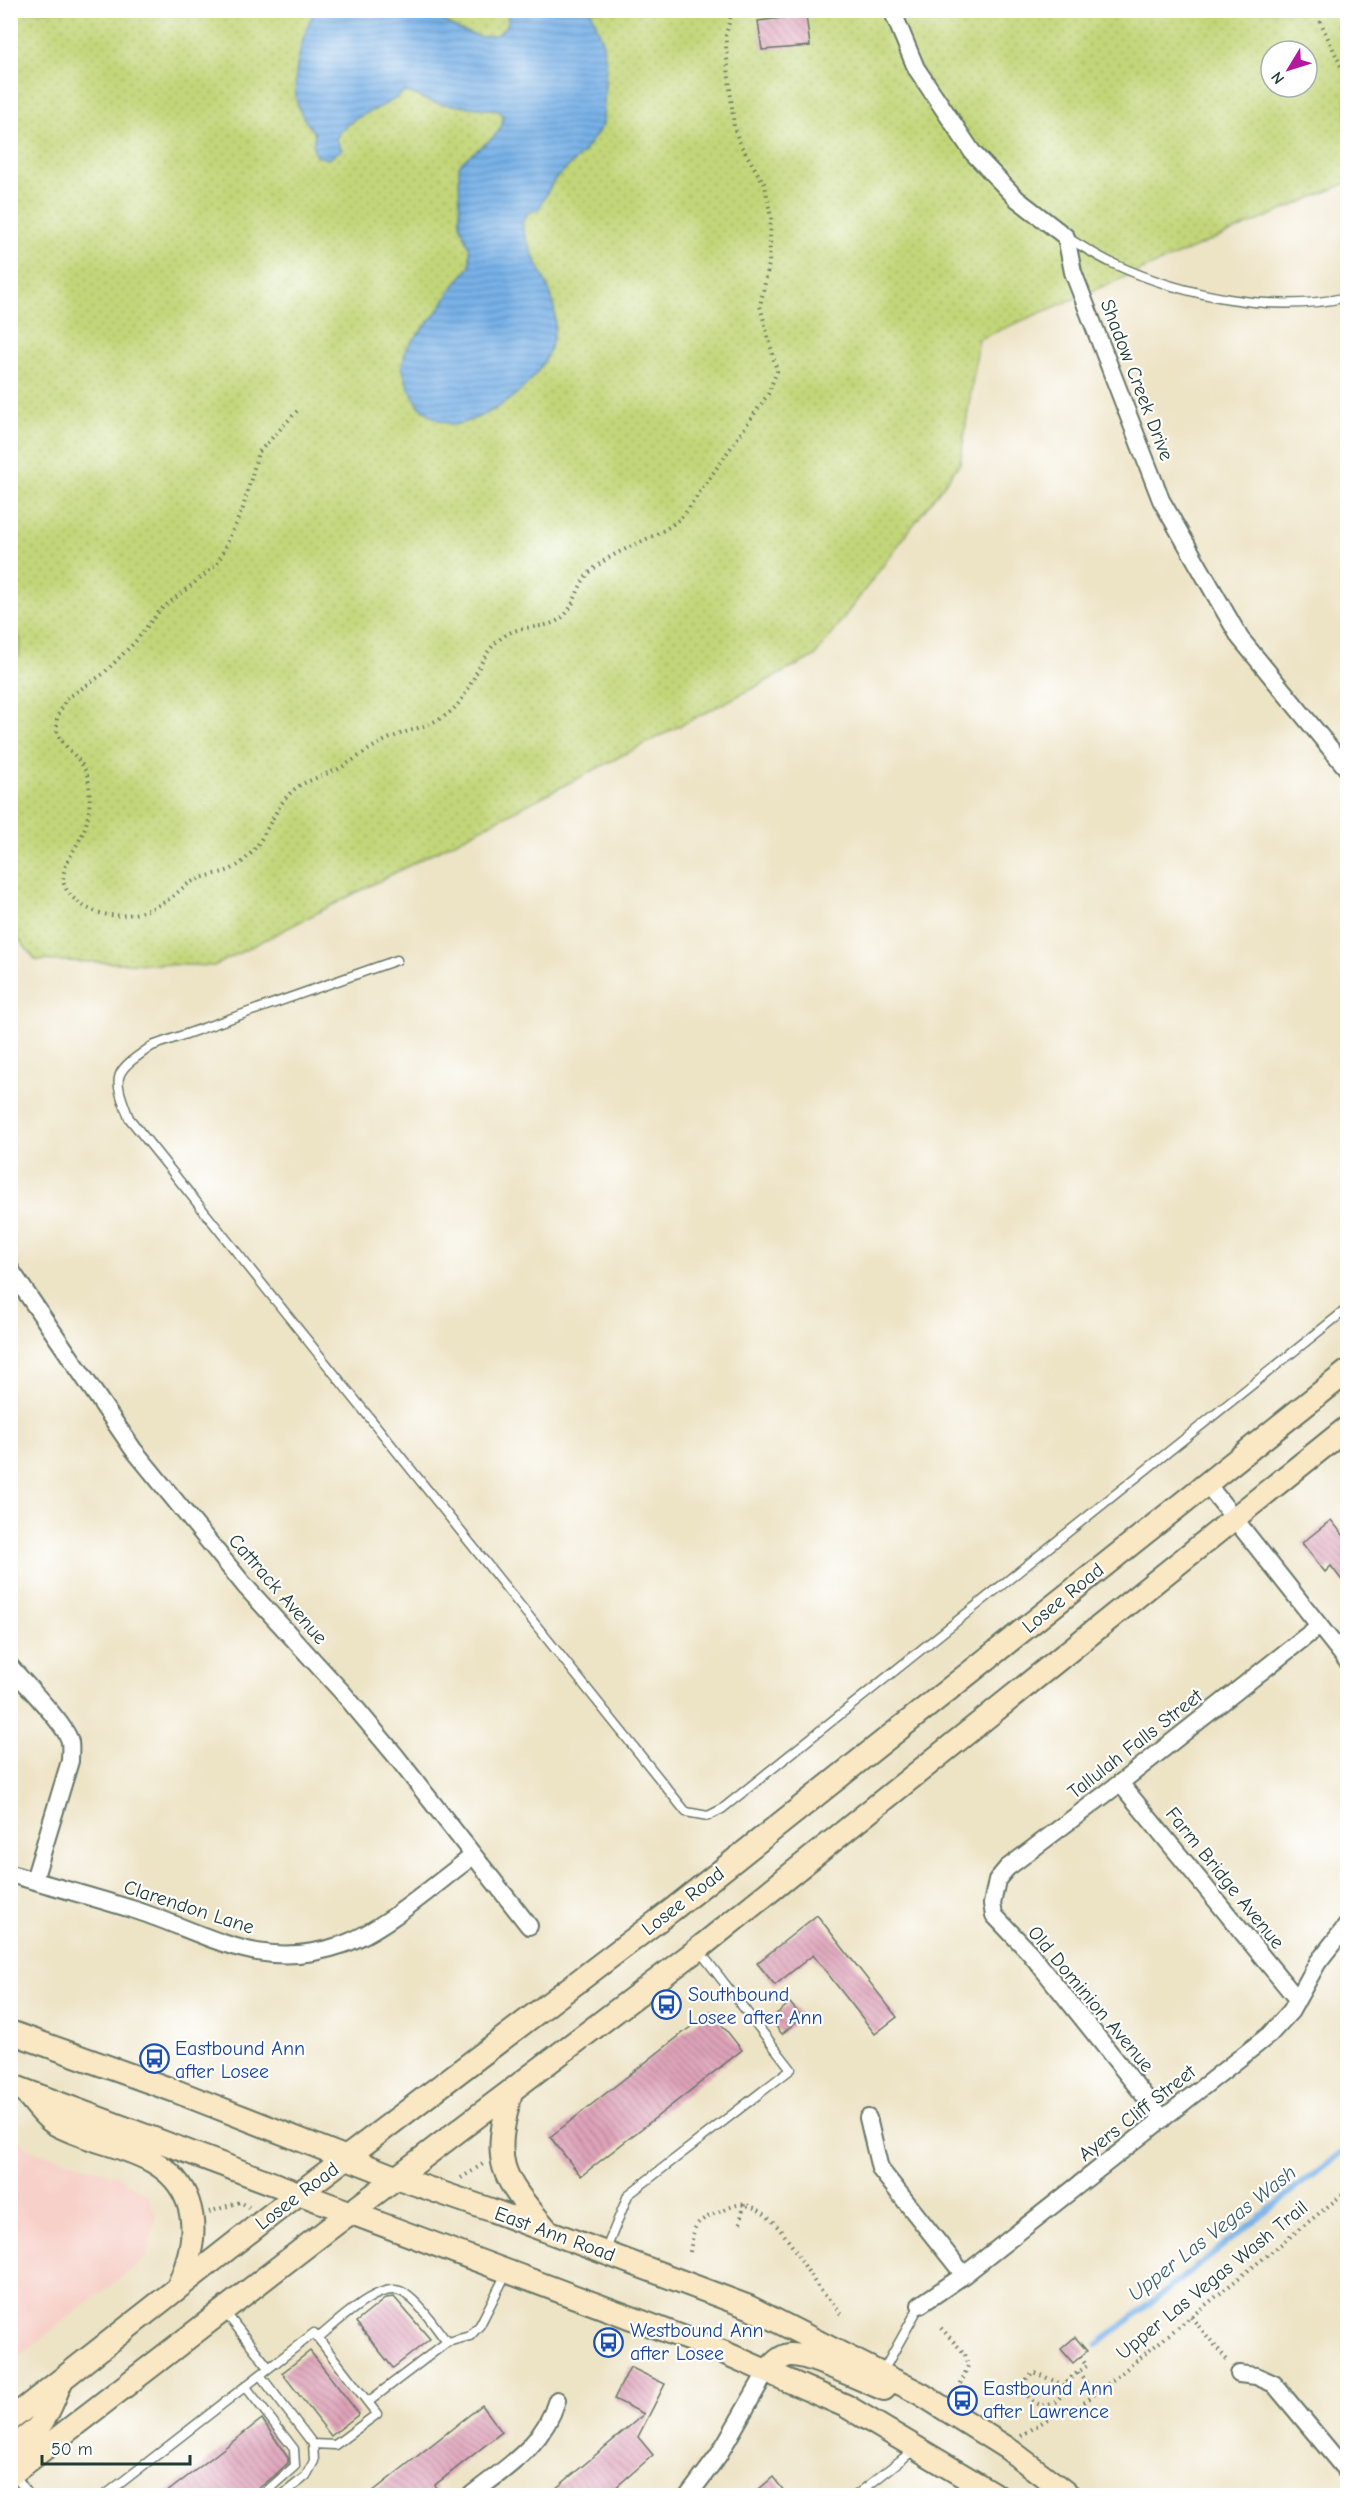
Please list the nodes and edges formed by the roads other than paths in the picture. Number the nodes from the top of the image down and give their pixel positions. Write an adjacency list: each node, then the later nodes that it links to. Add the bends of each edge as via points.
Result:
1 (892, 10): 2 (street, via 916,68 973,153 1017,199)
2 (1066, 237): 3 (lane, via 1114,264 1193,292 1276,303); 4 (street, Shadow Creek Drive, via 1073,272 1161,500 1240,638)
3 (1347, 297)
4 (1347, 770)
5 (397, 960): 7 (lane, via 152,1046 123,1066 117,1085 129,1118 686,1812 708,1816 722,1809)
6 (10, 1269): 16 (street, Cattrack Avenue, via 133,1449 245,1586 373,1728)
7 (1347, 1308)
8 (1347, 1371): 10 (main road, Losee Road)
9 (1347, 1427): 11 (main road)
10 (1207, 1484): 11 (street); 29 (main road, Losee Road, via 672,1910)
11 (1235, 1518): 12 (street); 22 (main road)
12 (1319, 1626): 13 (street); 15 (street, Tallulah Falls Street)
13 (1347, 1662)
14 (10, 1666): 18 (street, via 63,1725 70,1741 70,1761)
15 (1120, 1783): 19 (street, Tallulah Falls Street, via 1007,1868 997,1880); 23 (street, Farm Bridge Avenue)
16 (473, 1856): 18 (street, Clarendon Lane, via 373,1929 346,1943 305,1955 273,1955 232,1947 140,1912); 21 (street, Cattrack Avenue)
17 (10, 1874): 18 (street, Clarendon Lane)
18 (34, 1880)
19 (992, 1904): 28 (street, Old Dominion Avenue, via 994,1915 1030,1953)
20 (1347, 1924): 23 (street, Ayers Cliff Street, via 1318,1962)
21 (529, 1926)
22 (698, 1949): 26 (main road); 34 (lane, via 791,2069 628,2195)
23 (1297, 1999): 28 (street, Ayers Cliff Street, via 1269,2035)
24 (10, 2032): 29 (main road, East Ann Road)
25 (17, 2087): 31 (main road); 37 (main road, via 53,2123 153,2160 178,2181 190,2209 193,2238 189,2263)
26 (511, 2092): 30 (main road); 33 (main road, via 501,2129 502,2167 517,2194)
27 (868, 2118): 36 (street, via 880,2169)
28 (1163, 2119): 36 (street, Ayers Cliff Street)
29 (347, 2158): 30 (main road, East Ann Road); 31 (main road, Losee Road)
30 (398, 2178): 32 (main road); 33 (main road, East Ann Road)
31 (300, 2193): 32 (main road); 37 (main road, Losee Road)
32 (351, 2212): 35 (main road); 39 (main road)
33 (548, 2232): 34 (main road, East Ann Road)
34 (605, 2252): 44 (main road, East Ann Road, via 749,2307)
35 (507, 2271): 41 (lane, via 480,2325 470,2336); 43 (main road)
36 (964, 2275): 38 (street, Ayers Cliff Street)
37 (178, 2288): 47 (main road, Losee Road)
38 (920, 2305): 44 (lane)
39 (224, 2310): 42 (lane); 56 (main road)
40 (318, 2338): 41 (lane, via 377,2292 390,2289 402,2291 415,2301); 42 (lane, via 314,2332); 50 (lane)
41 (447, 2342): 50 (lane)
42 (269, 2368): 46 (lane)
43 (767, 2371): 53 (main road, via 846,2406); 54 (main road, via 780,2358 791,2355 811,2359 885,2389); 62 (street, via 718,2456)
44 (882, 2373): 54 (main road, East Ann Road)
45 (1239, 2374): 55 (street, via 1274,2384)
46 (260, 2375): 48 (lane); 52 (lane)
47 (63, 2378): 51 (main road, Losee Road); 56 (main road, via 42,2423 15,2446)
48 (246, 2387): 58 (lane); 59 (lane, via 294,2449 296,2458 295,2466)
49 (557, 2400): 61 (street, via 538,2440)
50 (368, 2402): 52 (lane, via 377,2414 335,2445)
51 (14, 2410)
52 (313, 2444): 60 (lane, via 314,2461 306,2476)
53 (917, 2447): 63 (lane); 64 (main road)
54 (1007, 2448): 65 (main road, East Ann Road)
55 (1347, 2473)
56 (12, 2474): 57 (lane)
57 (30, 2496)
58 (104, 2496)
59 (261, 2496)
60 (281, 2496)
61 (470, 2496)
62 (688, 2496)
63 (855, 2496)
64 (997, 2496)
65 (1070, 2496)

